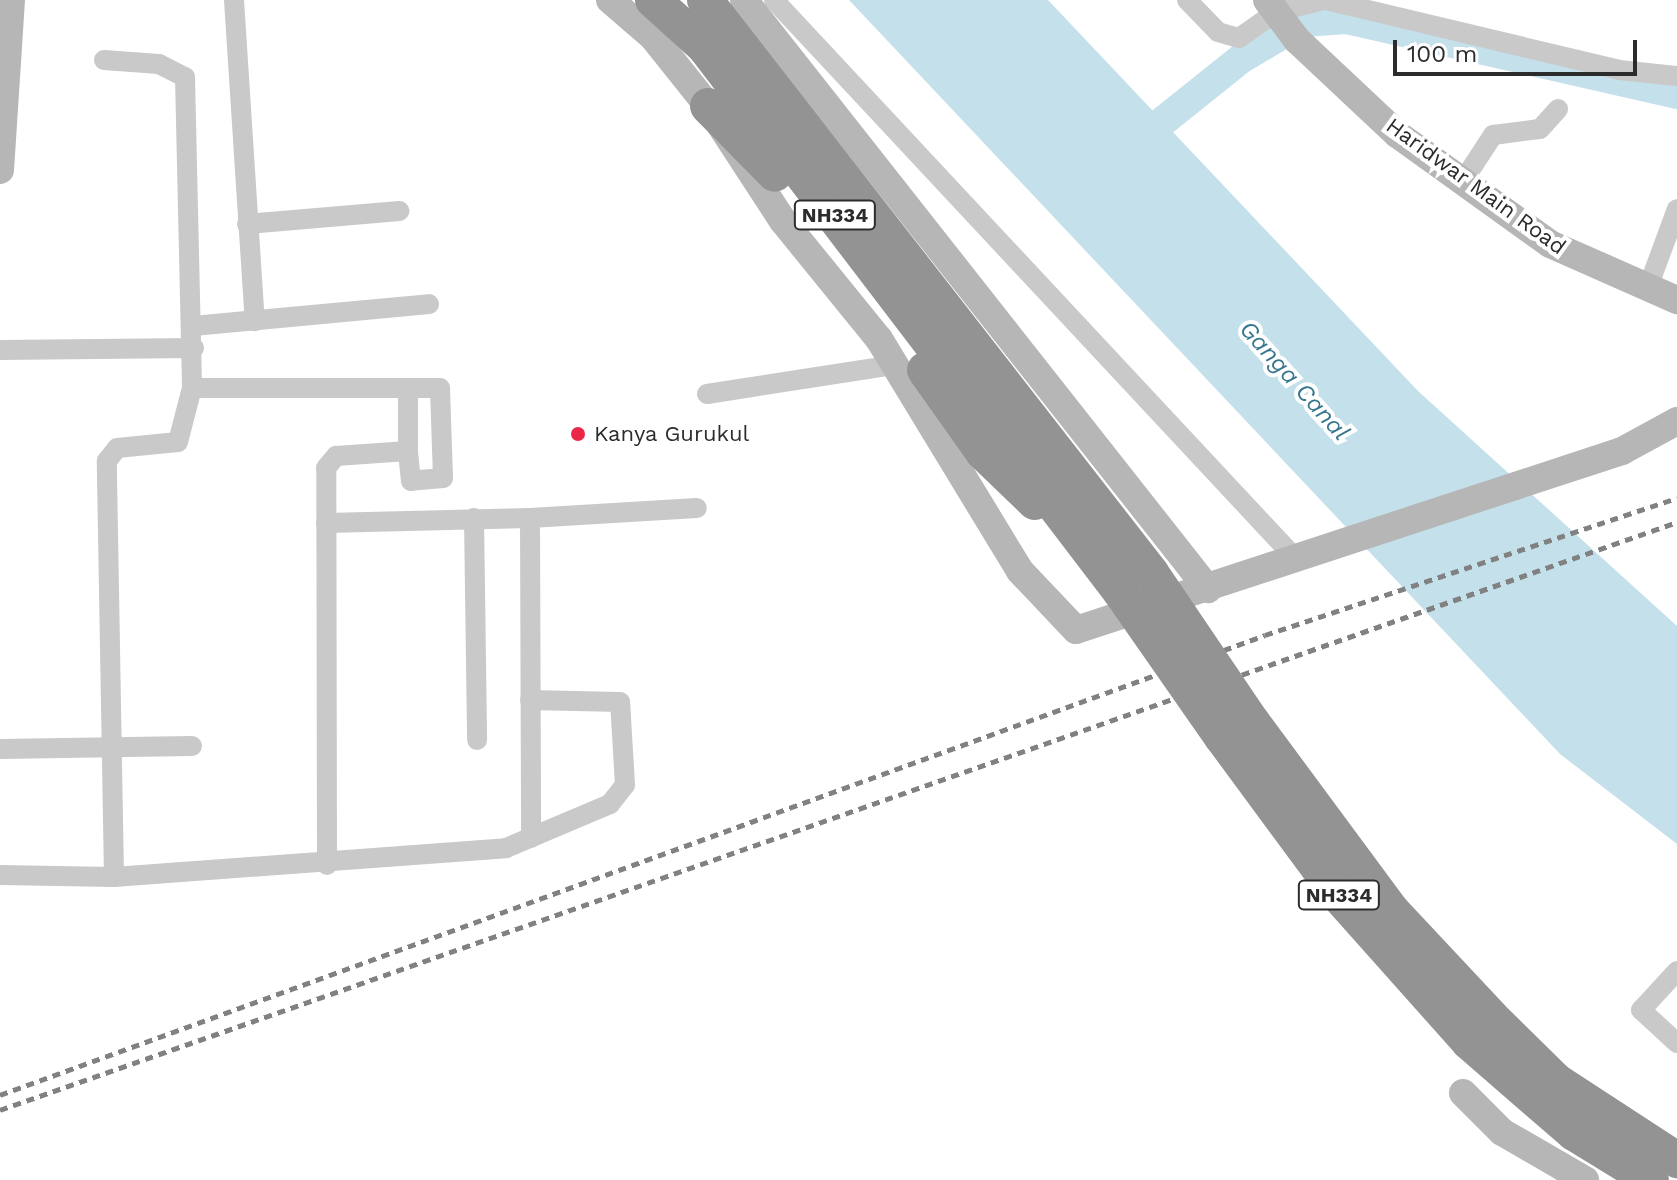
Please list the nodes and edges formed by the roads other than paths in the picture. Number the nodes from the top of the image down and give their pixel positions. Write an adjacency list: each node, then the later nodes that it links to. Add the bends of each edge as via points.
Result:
1 (11, 0): 15 (street)
2 (234, 0): 19 (street)
3 (610, 0): 13 (street, via 653,37)
4 (653, 0): 32 (highway, NH334, via 705,47)
5 (705, 0): 32 (highway, NH334)
6 (744, 0): 40 (street)
7 (774, 0): 39 (street)
8 (1187, 0): 10 (street, via 1227,36 1251,34)
9 (1325, 0): 10 (street); 12 (street, via 1619,70)
10 (1280, 18): 16 (street, Haridwar Main Road, via 1397,134)
11 (104, 60): 24 (street, via 159,64 185,77)
12 (1677, 76)
13 (708, 106): 27 (street, via 783,221); 38 (highway, via 751,144 844,260 983,452)
14 (1558, 109): 16 (street, via 1540,129 1493,135)
15 (0, 170)
16 (1463, 181): 20 (street, Haridwar Main Road, via 1550,244)
17 (1677, 209): 20 (street)
18 (399, 211): 19 (street)
19 (247, 224): 23 (street)
20 (1647, 290): 21 (street, Haridwar Main Road)
21 (1677, 300)
22 (429, 304): 23 (street)
23 (255, 321): 24 (street)
24 (193, 326): 25 (street)
25 (194, 348): 26 (street); 28 (street)
26 (0, 350)
27 (895, 365): 30 (street); 40 (street, via 1020,571 1064,625 1092,627)
28 (192, 388): 29 (street); 46 (street, via 178,442 117,448 107,461)
29 (408, 388): 33 (street); 33 (street, via 443,393 441,480 411,481)
30 (707, 394)
31 (1677, 421): 39 (street, via 1622,451)
32 (1024, 430): 38 (highway, NH334); 42 (highway, NH334, bridge, via 1151,573)
33 (408, 451): 37 (street, via 328,462)
34 (697, 508): 36 (street)
35 (474, 518): 36 (street); 37 (street); 43 (street)
36 (530, 518): 41 (street)
37 (326, 523): 48 (street)
38 (1083, 540): 42 (highway, NH334, bridge)
39 (1303, 555): 40 (street)
40 (1208, 589)
41 (530, 700): 47 (street); 47 (street, via 616,699 625,740 622,793)
42 (1237, 729): 53 (highway, NH334, via 1340,897)
43 (477, 740)
44 (192, 746): 46 (street)
45 (0, 749): 46 (street)
46 (110, 752): 50 (street)
47 (531, 838): 48 (street, via 506,848)
48 (327, 865): 50 (street)
49 (0, 875): 50 (street)
50 (114, 877)
51 (1677, 971): 52 (street, via 1641,1010)
52 (1677, 1043)
53 (1542, 1088): 55 (highway, NH334); 57 (highway, NH334)
54 (1463, 1093): 56 (street, via 1502,1132)
55 (1677, 1160)
56 (1585, 1180)
57 (1651, 1180)

